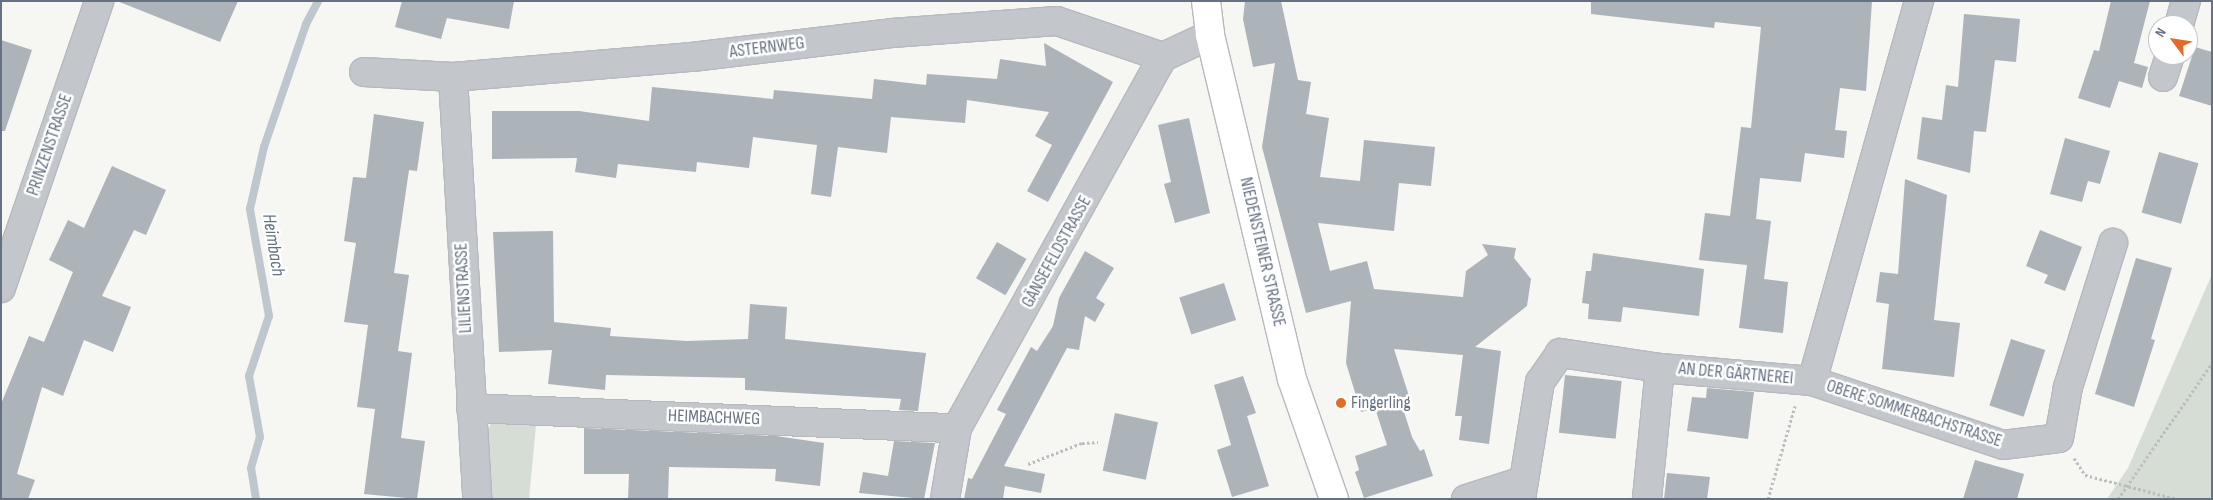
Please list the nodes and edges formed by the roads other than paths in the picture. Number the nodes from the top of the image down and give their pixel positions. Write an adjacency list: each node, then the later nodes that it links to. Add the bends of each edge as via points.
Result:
1 (99, 1): 11 (street, PRINZENSTRASSE)
2 (1206, 1): 6 (main road, NIEDENSTEINER STRASSE)
3 (1919, 1): 13 (street, OBERE SOMMERBACHSTRASSE)
4 (2186, 1): 5 (street)
5 (2182, 15)
6 (1210, 35): 7 (street); 19 (main road, NIEDENSTEINER STRASSE, via 1292,379)
7 (1163, 56): 9 (street, ASTERNWEG, via 1057,21 892,33 692,57); 15 (street, GÄNSEFELDSTRASSE)
8 (364, 72): 9 (street, ASTERNWEG)
9 (453, 77): 14 (street, LILIENSTRASSE)
10 (2113, 242): 13 (street, OBERE SOMMERBACHSTRASSE, via 2068,387 2059,438 2003,445)
11 (1, 288)
12 (1660, 368): 13 (street, AN DER GÄRTNEREI); 16 (street, AN DER GÄRTNEREI, via 1560,353 1540,382); 21 (street, AN DER GÄRTNEREI)
13 (1812, 381)
14 (471, 408): 15 (street, HEIMBACHWEG); 17 (street, LILIENSTRASSE)
15 (957, 428): 18 (street, GÄNSEFELDSTRASSE)
16 (1522, 490): 20 (street, AN DER GÄRTNEREI)
17 (477, 499)
18 (945, 499)
19 (1334, 499)
20 (1466, 499)
21 (1646, 499)

